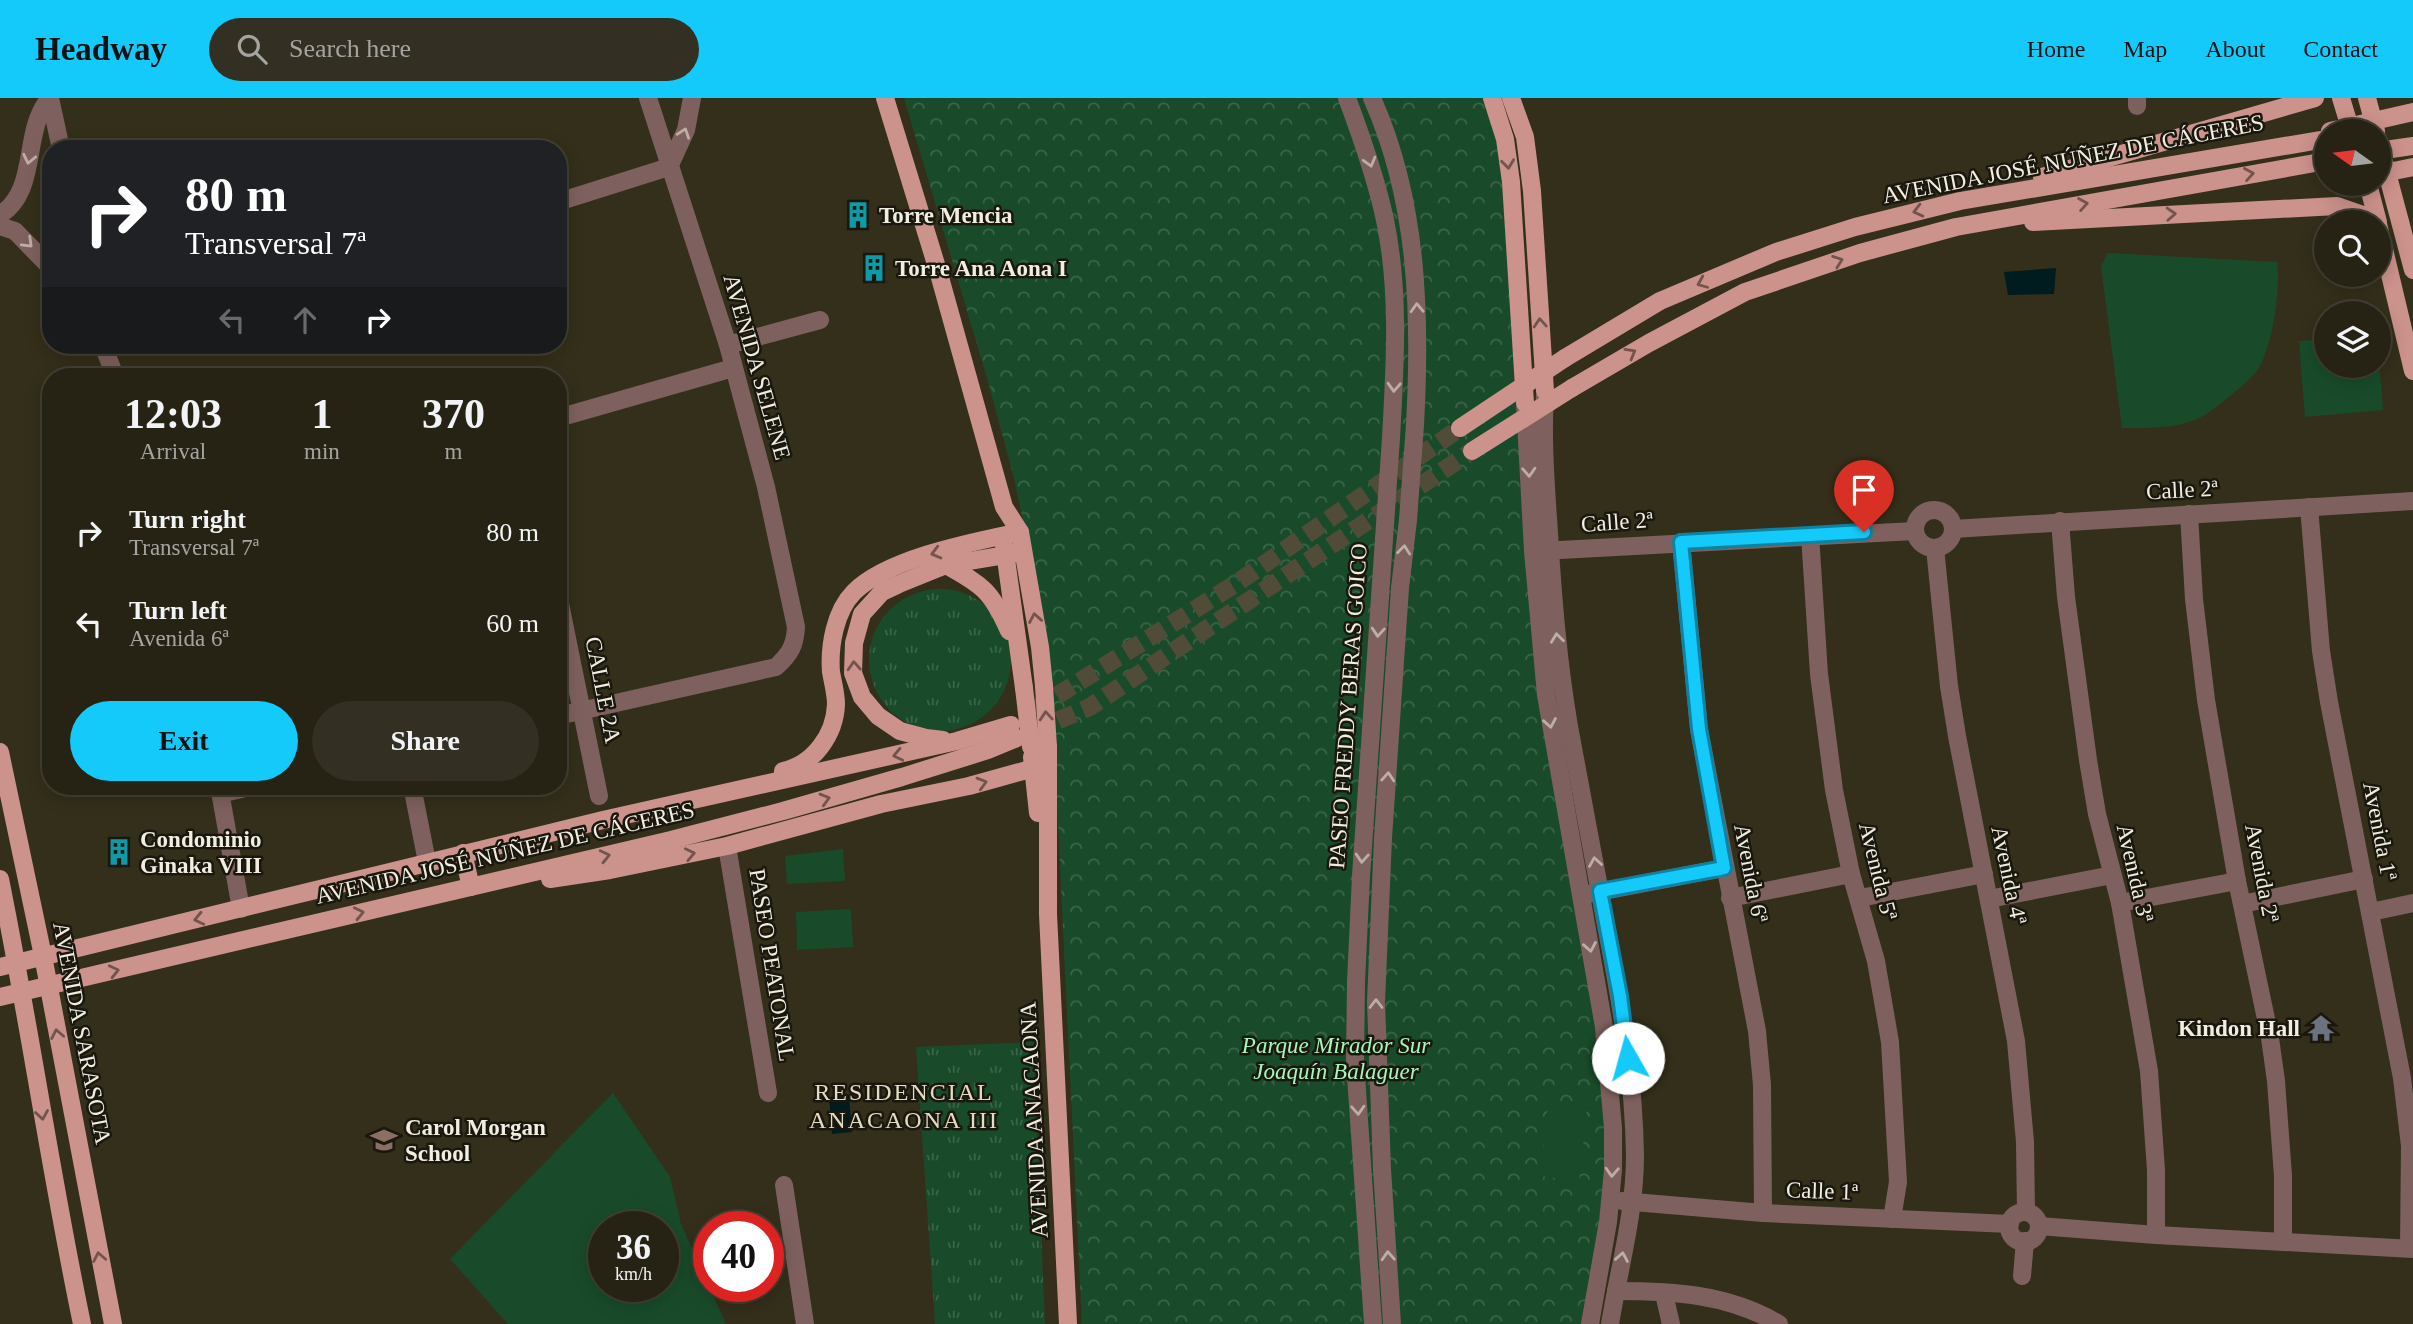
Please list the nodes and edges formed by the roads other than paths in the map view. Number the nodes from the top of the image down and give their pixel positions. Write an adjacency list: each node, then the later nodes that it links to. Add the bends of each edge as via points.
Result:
1 (50, 98): 19 (street); 34 (street, one-way to 34, via 36,127 18,196)
2 (648, 98): 25 (street, AVENIDA SELENE)
3 (692, 98): 25 (street, one-way to 3, via 686,130)
4 (885, 98): 56 (main road, AVENIDA ANACAONA, via 959,340)
5 (1347, 98): 126 (street, PASEO FREDDY BERAS GOICO, one-way to 126, bridge, via 1369,157 1394,285 1391,438 1356,982 1355,1061)
6 (1372, 98): 127 (street, PASEO FREDDY BERAS GOICO, one-way to 6, bridge, via 1376,1002 1418,338 1409,217 1387,132)
7 (1492, 98): 46 (main road, one-way to 46, via 1505,139 1511,182)
8 (1511, 98): 45 (main road, one-way to 8, via 1532,191 1525,137)
9 (2315, 98): 31 (main road)
10 (2341, 98): 13 (main road)
11 (2367, 98): 14 (main road)
12 (2413, 112): 15 (main road, bridge)
13 (2347, 119)
14 (2371, 119)
15 (2383, 119)
16 (2413, 125): 17 (main road)
17 (2391, 128)
18 (2314, 135): 22 (main road)
19 (59, 140)
20 (2314, 140): 22 (main road, AVENIDA JOSÉ NÚÑEZ DE CÁCERES)
21 (2413, 146): 23 (main road, bridge)
22 (2254, 149): 31 (main road, AVENIDA JOSÉ NÚÑEZ DE CÁCERES)
23 (2391, 149)
24 (2314, 163): 36 (main road, AVENIDA JOSÉ NÚÑEZ DE CÁCERES, one-way to 24)
25 (669, 167): 30 (street); 41 (street, AVENIDA SELENE)
26 (2413, 167): 27 (main road)
27 (2391, 171)
28 (2355, 196): 32 (main road)
29 (2390, 196): 38 (main road)
30 (567, 199)
31 (1960, 201): 48 (main road, AVENIDA JOSÉ NÚÑEZ DE CÁCERES, one-way to 48, bridge, via 1855,226 1660,301)
32 (2337, 206): 33 (main road); 36 (main road, one-way to 32)
33 (2349, 210)
34 (0, 215)
35 (0, 226): 37 (street, one-way to 37, via 15,231)
36 (1956, 227): 49 (main road, AVENIDA JOSÉ NÚÑEZ DE CÁCERES, one-way to 36, bridge, via 1572,388 1745,292)
37 (42, 259)
38 (2413, 270)
39 (2391, 276): 42 (main road)
40 (820, 320): 41 (street)
41 (728, 345): 43 (street, AVENIDA SELENE)
42 (2410, 346): 44 (main road)
43 (733, 368): 47 (street); 65 (street, AVENIDA SELENE, via 766,488 796,642 776,667)
44 (2413, 371)
45 (1545, 391): 60 (street)
46 (1525, 404): 60 (street, one-way to 60)
47 (567, 415)
48 (1460, 428)
49 (1472, 451)
50 (2413, 500): 51 (street, Calle 2ª)
51 (2309, 507): 52 (street, Calle 2ª); 83 (street, Avenida 1ª, via 2321,651)
52 (2189, 514): 53 (street, Calle 2ª); 84 (street, Avenida 2ª, via 2206,700)
53 (2060, 522): 54 (street, Calle 2ª); 81 (street, Avenida 3ª, via 2080,707)
54 (1953, 529): 55 (street, via 1947,515 1933,510 1919,517); 59 (street, via 1950,539)
55 (1915, 531): 57 (street, Calle 2ª); 59 (street, via 1924,546)
56 (1011, 534): 61 (main road, AVENIDA ANACAONA); 74 (main road, one-way to 74, via 895,564 870,578 842,607 835,628 831,669 835,717 818,751 793,769 741,780)
57 (1810, 535): 58 (street, Calle 2ª); 79 (street, Avenida 5ª, via 1825,731)
58 (1681, 542): 60 (street, Calle 2ª); 78 (street, Avenida 6ª, via 1698,716)
59 (1936, 548): 80 (street, Avenida 4ª, via 1951,698)
60 (1542, 551): 87 (street, one-way to 60); 88 (street, one-way to 88, via 1546,695)
61 (1014, 553): 62 (main road); 64 (main road, AVENIDA ANACAONA); 68 (main road, AVENIDA ANACAONA, one-way to 61, bridge, via 1044,686 1040,647)
62 (946, 565): 64 (main road, via 989,593); 67 (main road, one-way to 62, via 900,730 878,716 862,697 853,673 854,643 862,614 882,592)
63 (567, 638): 65 (street, CALLE 2A)
64 (1018, 653): 68 (main road, AVENIDA ANACAONA, bridge)
65 (582, 710): 66 (street); 73 (street, CALLE 2A)
66 (567, 714)
67 (957, 741): 68 (main road, AVENIDA JOSÉ NÚÑEZ DE CÁCERES); 74 (main road, AVENIDA JOSÉ NÚÑEZ DE CÁCERES, one-way to 74)
68 (1031, 742): 70 (main road, AVENIDA ANACAONA); 85 (main road, AVENIDA JOSÉ NÚÑEZ DE CÁCERES, one-way to 68, via 783,811); 98 (main road, AVENIDA ANACAONA)
69 (0, 752): 101 (main road, AVENIDA SARASOTA)
70 (1034, 768): 75 (main road, one-way to 70); 98 (main road, AVENIDA ANACAONA)
71 (221, 795): 96 (street)
72 (414, 795): 77 (street)
73 (599, 796)
74 (692, 801): 76 (main road, AVENIDA JOSÉ NÚÑEZ DE CÁCERES)
75 (727, 846): 85 (main road, one-way to 75, via 584,874); 106 (street, PASEO PEATONAL)
76 (463, 853): 77 (main road, AVENIDA JOSÉ NÚÑEZ DE CÁCERES); 85 (main road)
77 (427, 862): 86 (main road, AVENIDA JOSÉ NÚÑEZ DE CÁCERES)
78 (1724, 868): 87 (street); 90 (street, Avenida 6ª)
79 (1851, 874): 90 (street); 91 (street, Avenida 5ª)
80 (1984, 874): 91 (street); 92 (street, Avenida 4ª)
81 (2112, 875): 92 (street); 93 (street, Avenida 3ª)
82 (0, 879): 102 (main road)
83 (2364, 879): 95 (street); 97 (street, Avenida 1ª)
84 (2237, 881): 93 (street); 95 (street, Avenida 2ª)
85 (474, 886): 99 (main road, AVENIDA JOSÉ NÚÑEZ DE CÁCERES, one-way to 85)
86 (322, 888): 89 (main road, AVENIDA JOSÉ NÚÑEZ DE CÁCERES); 99 (main road)
87 (1600, 891): 88 (street); 109 (street, via 1628,1062)
88 (1581, 895): 108 (street, one-way to 108, via 1608,1061 1613,1128)
89 (286, 897): 96 (main road, AVENIDA JOSÉ NÚÑEZ DE CÁCERES); 100 (main road)
90 (1730, 898): 111 (street, Avenida 6ª, via 1762,1085)
91 (1860, 898): 112 (street, Avenida 5ª, via 1890,1042 1898,1182)
92 (1989, 899): 110 (street, Avenida 4ª, via 2016,1041)
93 (2120, 902): 115 (street, Avenida 3ª, via 2149,1071)
94 (2413, 903): 97 (street)
95 (2242, 904): 117 (street, Avenida 2ª, via 2276,1081)
96 (241, 909): 101 (main road, AVENIDA JOSÉ NÚÑEZ DE CÁCERES, one-way to 101)
97 (2371, 912): 118 (street, Avenida 1ª, via 2407,1113)
98 (1048, 914): 125 (main road, AVENIDA ANACAONA)
99 (329, 920): 100 (main road, AVENIDA JOSÉ NÚÑEZ DE CÁCERES)
100 (294, 929): 103 (main road, AVENIDA JOSÉ NÚÑEZ DE CÁCERES, one-way to 100)
101 (43, 956): 102 (main road, AVENIDA JOSÉ NÚÑEZ DE CÁCERES); 103 (main road, AVENIDA SARASOTA)
102 (8, 965): 104 (main road)
103 (48, 986): 104 (main road, AVENIDA JOSÉ NÚÑEZ DE CÁCERES); 123 (main road, AVENIDA SARASOTA, one-way to 103)
104 (23, 992): 105 (main road, AVENIDA JOSÉ NÚÑEZ DE CÁCERES); 122 (main road, one-way to 122, via 48,1153)
105 (0, 997)
106 (768, 1093)
107 (784, 1185): 124 (street)
108 (1610, 1200): 109 (street, Calle 1ª); 128 (street)
109 (1632, 1202): 111 (street, Calle 1ª); 120 (street, one-way to 109)
110 (2026, 1212): 113 (street, via 2017,1214); 114 (street)
111 (1763, 1213): 112 (street, Calle 1ª)
112 (1892, 1219): 113 (street, Calle 1ª)
113 (2010, 1224): 116 (street, via 2013,1236)
114 (2039, 1226): 115 (street); 116 (street, via 2033,1238)
115 (2156, 1235): 117 (street)
116 (2025, 1241): 119 (street)
117 (2283, 1241): 118 (street)
118 (2411, 1249)
119 (2022, 1276)
120 (1616, 1291): 121 (street); 129 (street)
121 (1664, 1294): 130 (street); 131 (street, via 1727,1301)
122 (82, 1324)
123 (113, 1324)
124 (805, 1324)
125 (1068, 1324)
126 (1373, 1324)
127 (1392, 1324)
128 (1590, 1324)
129 (1610, 1324)
130 (1671, 1324)
131 (1779, 1324)

